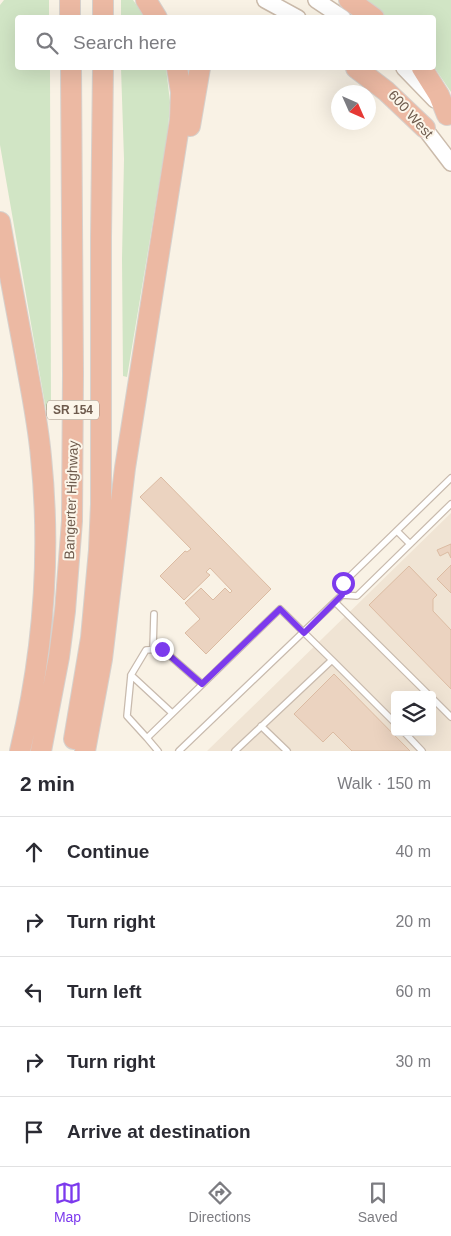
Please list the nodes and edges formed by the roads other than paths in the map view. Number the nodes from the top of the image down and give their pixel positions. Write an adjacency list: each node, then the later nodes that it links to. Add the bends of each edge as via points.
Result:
1 (70, 0): 6 (highway)
2 (146, 0): 7 (highway)
3 (265, 0): 8 (main road)
4 (316, 0): 9 (main road)
5 (349, 0): 10 (highway)
6 (70, 15)
7 (156, 15)
8 (292, 15)
9 (338, 15)
10 (370, 15)
11 (70, 70): 45 (highway, Bangerter Highway / SR 154, via 72,520 59,657)
12 (103, 70): 46 (highway, Bangerter Highway / SR 154, via 99,550 91,638)
13 (177, 70): 22 (highway, via 180,120)
14 (200, 70): 22 (highway, via 184,153)
15 (359, 70): 20 (highway)
16 (369, 70): 20 (main road, 600 West)
17 (406, 70): 19 (main road, 600 West)
18 (423, 70): 19 (highway)
19 (449, 118)
20 (425, 128): 21 (main road, 600 West)
21 (451, 163)
22 (166, 207): 47 (highway, via 125,468 102,659)
23 (0, 222): 44 (highway, via 38,425 44,501 41,627)
24 (451, 478): 26 (lane)
25 (451, 504): 27 (lane)
26 (397, 531): 27 (lane); 28 (lane, via 343,583)
27 (410, 544): 28 (lane, via 357,596)
28 (342, 595): 29 (lane)
29 (335, 602): 31 (lane); 36 (lane)
30 (154, 614): 32 (lane)
31 (304, 633): 33 (lane); 35 (lane, via 280,609); 49 (lane)
32 (153, 649): 34 (lane, via 146,650); 35 (lane, via 162,649)
33 (332, 660): 40 (lane); 41 (lane)
34 (131, 675): 38 (lane); 43 (lane, via 127,716)
35 (202, 684): 38 (lane)
36 (425, 691)
37 (436, 702): 39 (lane)
38 (172, 714): 43 (lane)
39 (451, 717)
40 (391, 719)
41 (262, 726): 50 (lane); 51 (lane)
42 (408, 736): 52 (lane)
43 (147, 738): 48 (lane)
44 (20, 751)
45 (41, 751)
46 (71, 751)
47 (85, 751)
48 (158, 751)
49 (179, 751)
50 (235, 751)
51 (287, 751)
52 (422, 751)

